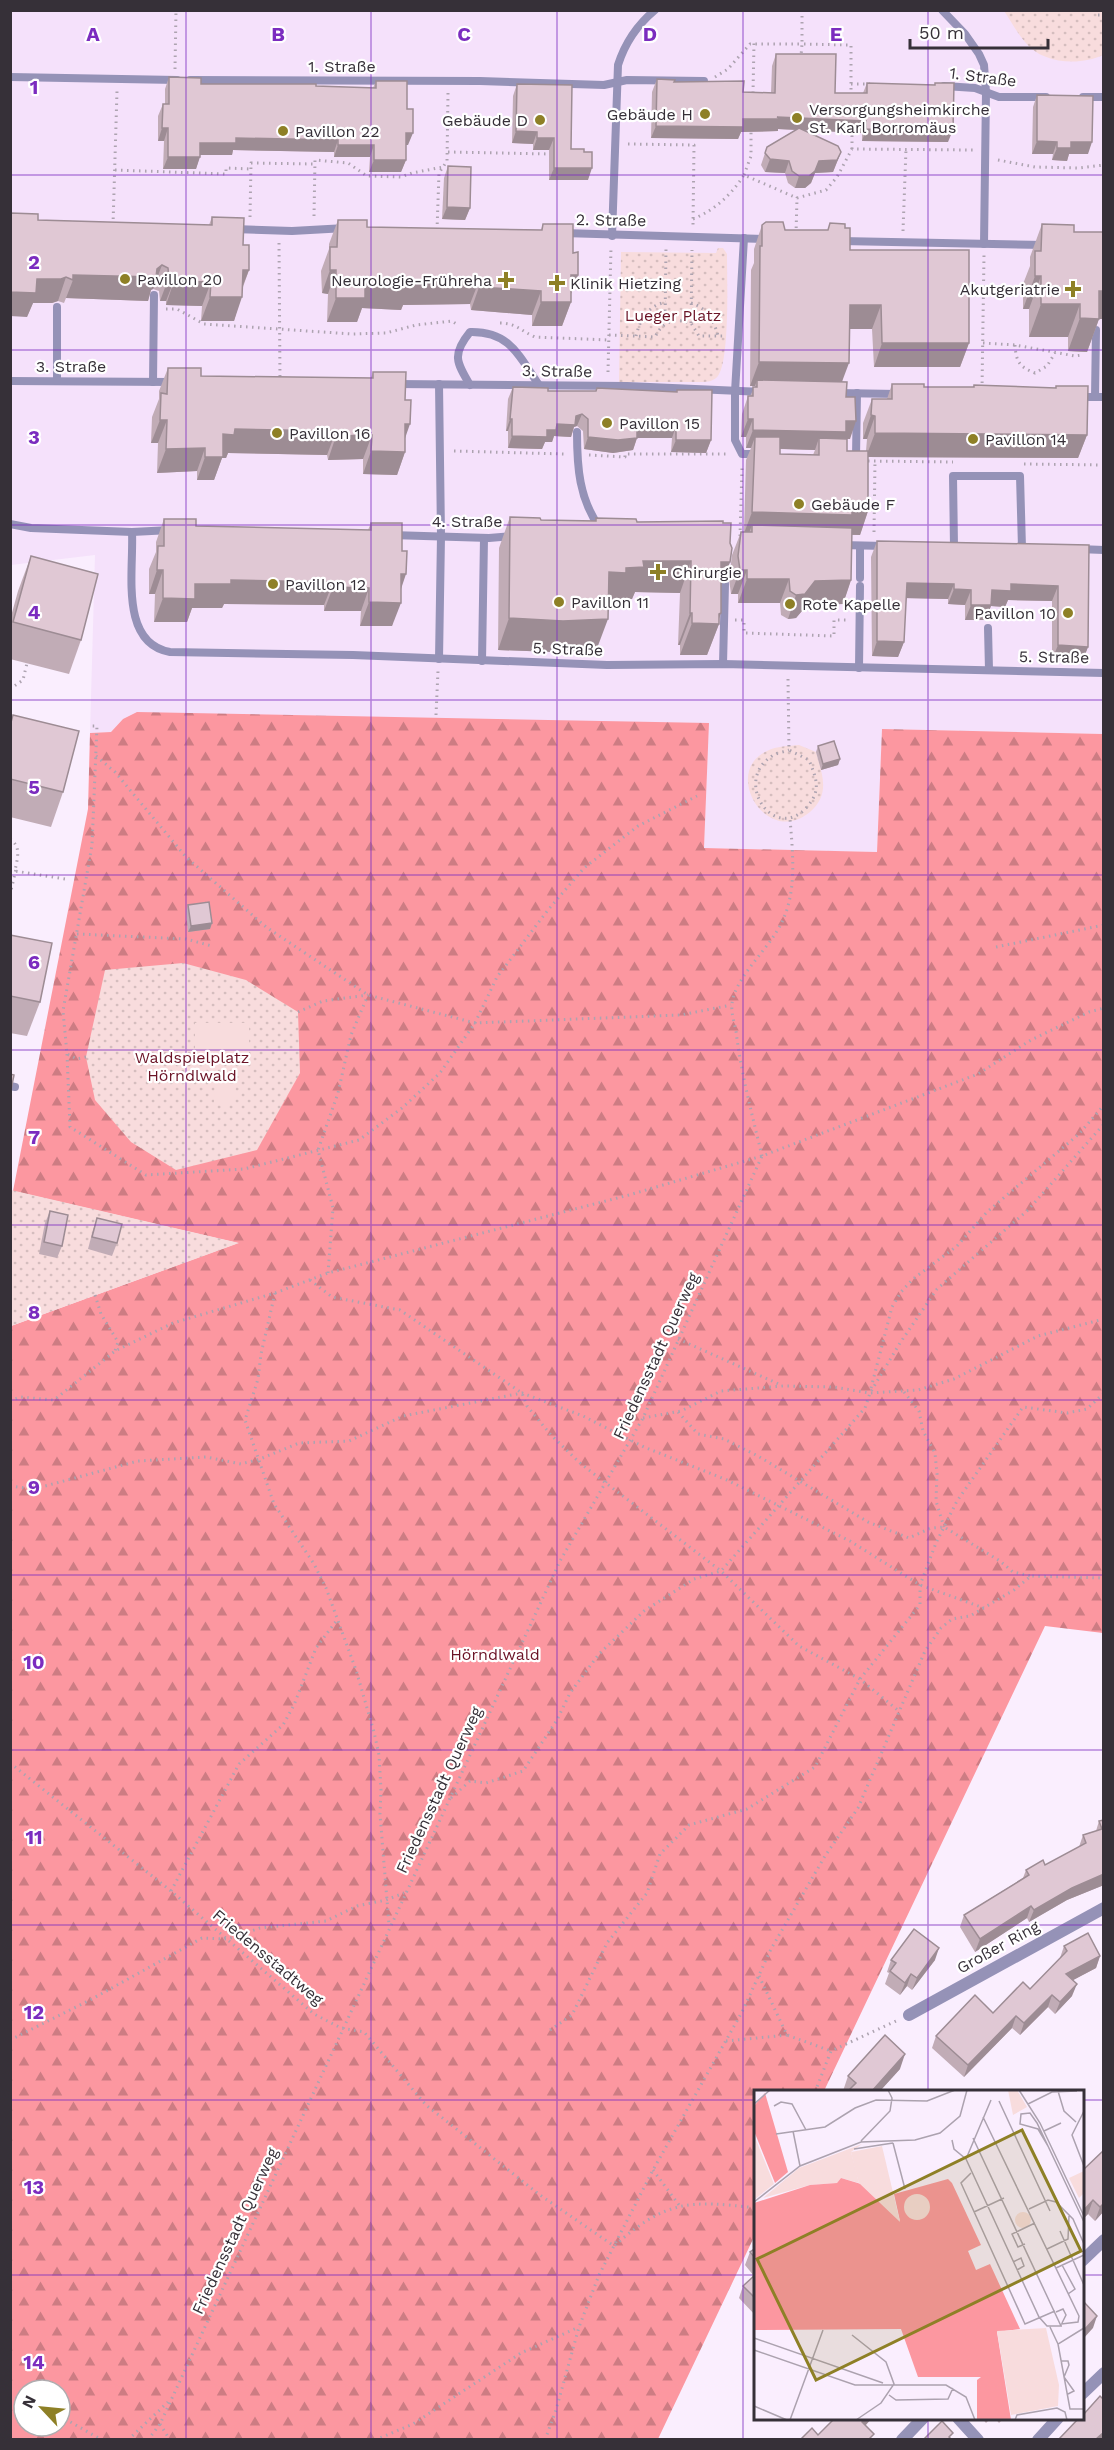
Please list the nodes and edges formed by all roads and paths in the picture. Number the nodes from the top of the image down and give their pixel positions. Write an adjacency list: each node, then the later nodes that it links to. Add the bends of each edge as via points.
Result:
1 (176, 10): 12 (path)
2 (655, 10): 15 (lane, via 626,44)
3 (802, 10): 8 (path)
4 (942, 10): 19 (lane, via 979,54)
5 (1097, 10): 6 (path, via 1097,15)
6 (1104, 15)
7 (754, 43): 8 (path); 14 (path, via 728,69); 20 (path)
8 (802, 44): 9 (path); 16 (path, via 851,45)
9 (801, 66)
10 (10, 77): 11 (lane, 1. Straße)
11 (118, 80): 12 (lane, 1. Straße); 39 (path)
12 (175, 80): 13 (lane, 1. Straße)
13 (448, 81): 15 (lane, 1. Straße); 32 (path)
14 (708, 81): 15 (lane, 1. Straße, via 627,80)
15 (616, 84): 28 (lane)
16 (851, 84): 17 (path); 24 (path)
17 (873, 84)
18 (939, 86): 19 (lane, 1. Straße, via 972,87)
19 (986, 92): 21 (lane, 1. Straße, via 999,97); 34 (lane)
20 (753, 94)
21 (1057, 97)
22 (1068, 97): 23 (lane)
23 (1104, 97)
24 (852, 105)
25 (751, 131): 40 (path, via 751,156)
26 (852, 133): 30 (path)
27 (694, 138): 29 (path)
28 (614, 143): 29 (path); 51 (lane)
29 (694, 145): 42 (path)
30 (852, 149): 31 (path); 41 (path, via 826,190)
31 (906, 149): 34 (path); 57 (path)
32 (447, 152): 33 (path); 37 (path)
33 (562, 154)
34 (985, 154): 36 (path, via 1035,167); 58 (lane)
35 (314, 164): 37 (path, via 315,160 348,163 367,176 401,177); 38 (path, via 251,163); 45 (path)
36 (1104, 165)
37 (443, 167): 49 (path, via 439,172)
38 (251, 169): 39 (path, via 226,168 226,174); 47 (path)
39 (115, 170): 43 (path)
40 (744, 176): 41 (path); 42 (path, via 731,195)
41 (797, 198): 55 (path)
42 (693, 219): 53 (path)
43 (113, 226)
44 (227, 229): 47 (lane)
45 (313, 229): 46 (lane); 48 (lane)
46 (360, 229)
47 (250, 230): 48 (lane)
48 (279, 230): 67 (path)
49 (437, 230)
50 (558, 233): 51 (lane, 2. Straße)
51 (612, 236): 52 (lane, 2. Straße); 71 (path)
52 (667, 237): 53 (lane, 2. Straße); 61 (path)
53 (692, 237): 54 (lane, 2. Straße); 62 (path)
54 (744, 238): 55 (lane, 2. Straße); 74 (lane)
55 (796, 240)
56 (831, 240): 57 (lane)
57 (902, 242): 58 (lane)
58 (984, 244): 59 (lane); 76 (path)
59 (1053, 245)
60 (154, 295): 64 (lane)
61 (666, 302): 65 (path); 72 (path, via 644,315)
62 (691, 303): 66 (path); 73 (path, via 701,306 711,317)
63 (57, 307): 81 (lane)
64 (155, 308): 67 (path, via 177,309 204,324); 82 (lane)
65 (665, 323): 66 (path, via 678,319); 72 (path, via 655,337)
66 (691, 323): 73 (path, via 699,336)
67 (279, 328): 69 (path, via 386,333 452,321); 84 (path)
68 (1096, 330): 79 (lane)
69 (470, 332): 70 (lane); 87 (lane, via 459,346 457,360)
70 (495, 335): 75 (path, via 500,322 512,323 535,337); 88 (lane, via 509,342)
71 (609, 335): 72 (path); 75 (path)
72 (636, 336)
73 (718, 336): 74 (path)
74 (738, 336): 90 (lane)
75 (609, 340): 89 (path)
76 (983, 343): 77 (path); 95 (path)
77 (1015, 345): 78 (path); 78 (path, via 1016,359 1023,369 1035,373 1047,366)
78 (1055, 353): 79 (path)
79 (1096, 354): 97 (lane)
80 (10, 381): 81 (lane, 3. Straße)
81 (57, 381): 82 (lane, 3. Straße)
82 (153, 382): 83 (lane, 3. Straße)
83 (187, 382)
84 (280, 382)
85 (380, 384): 86 (lane, 3. Straße)
86 (439, 384): 87 (lane, 3. Straße); 99 (lane)
87 (470, 385): 88 (lane, 3. Straße)
88 (539, 386): 89 (lane, 3. Straße)
89 (607, 386): 90 (lane, 3. Straße)
90 (735, 392): 91 (lane, 3. Straße); 100 (lane, via 735,440)
91 (770, 392)
92 (824, 393): 93 (lane)
93 (856, 393): 94 (lane); 104 (lane)
94 (912, 394)
95 (983, 395)
96 (1072, 397): 97 (lane)
97 (1099, 397)
98 (577, 432): 102 (lane)
99 (440, 451): 102 (path); 113 (lane)
100 (742, 454): 101 (lane); 102 (path); 117 (path)
101 (765, 454)
102 (577, 455): 116 (lane, via 583,497 590,515)
103 (844, 457): 104 (lane)
104 (856, 457): 105 (path)
105 (875, 461): 107 (path, via 953,461); 120 (path)
106 (1104, 465): 108 (path, via 1020,464)
107 (953, 476): 108 (lane); 123 (lane)
108 (1020, 476): 126 (lane)
109 (10, 524): 111 (lane)
110 (180, 530): 111 (lane)
111 (132, 532): 134 (lane, 5. Straße, via 134,616 144,638 160,650)
112 (382, 535): 113 (lane, 4. Straße)
113 (441, 536): 115 (lane, 4. Straße); 134 (lane)
114 (517, 536): 115 (lane, 4. Straße)
115 (484, 538): 135 (lane)
116 (607, 538)
117 (740, 542)
118 (834, 545): 119 (lane)
119 (860, 546): 120 (lane); 132 (lane)
120 (873, 546): 121 (lane)
121 (896, 546)
122 (943, 547): 123 (lane)
123 (954, 547): 124 (lane)
124 (965, 547)
125 (1010, 548): 126 (lane)
126 (1022, 548): 127 (lane)
127 (1033, 548)
128 (1066, 549): 129 (lane)
129 (1104, 550)
130 (725, 584): 131 (lane)
131 (725, 619): 132 (path, via 744,620 744,633 834,636 834,620); 137 (lane)
132 (859, 621): 139 (lane)
133 (988, 628): 140 (lane)
134 (439, 659): 135 (lane, 5. Straße); 143 (path)
135 (482, 661): 137 (lane, 5. Straße)
136 (27, 663): 142 (path, via 23,680)
137 (723, 664): 138 (lane, 5. Straße)
138 (788, 666): 139 (lane, 5. Straße); 145 (path)
139 (859, 668): 140 (lane, 5. Straße)
140 (990, 670): 141 (lane, 5. Straße)
141 (1104, 673)
142 (10, 689)
143 (436, 715)
144 (90, 726): 146 (path, via 98,726)
145 (789, 750): 148 (path, via 809,760 818,782 813,800 801,814); 148 (path, via 772,755 759,768 755,788 762,807 774,816)
146 (96, 756): 154 (path, via 92,844); 157 (path, via 116,772 186,857 266,927)
147 (697, 796): 161 (path, via 639,826 584,868 497,977)
148 (790, 819): 158 (path, via 794,861 790,897 779,928 737,984)
149 (10, 839): 150 (path, via 16,843)
150 (15, 871): 151 (path); 152 (path)
151 (65, 879)
152 (10, 895)
153 (1104, 925): 156 (path)
154 (77, 934): 155 (path, via 186,939); 162 (path, via 63,1011)
155 (212, 946)
156 (996, 947)
157 (368, 995): 160 (path, via 322,1001); 161 (path); 166 (path, via 351,1035 338,1093)
158 (731, 1005): 161 (path, via 681,1015); 167 (path, via 739,1064)
159 (1104, 1008): 167 (path, via 1031,1040 978,1074)
160 (298, 1012)
161 (475, 1023): 166 (path, via 440,1073 402,1108 359,1140)
162 (67, 1054): 163 (path, via 77,1059); 166 (path, via 70,1126 146,1175 244,1168)
163 (86, 1057)
164 (1104, 1105): 178 (path, via 1079,1134 901,1292 892,1307)
165 (1104, 1124): 178 (path, via 1028,1210 938,1289)
166 (318, 1150): 168 (path, via 333,1208)
167 (762, 1156): 168 (path, via 629,1195); 173 (path, Friedensstadt Querweg)
168 (328, 1273): 169 (path)
169 (310, 1280): 170 (path); 177 (path, via 332,1297 400,1310)
170 (275, 1293): 174 (path, via 173,1323); 184 (path, via 258,1380 245,1420)
171 (95, 1295): 174 (path, via 118,1342)
172 (1104, 1319): 176 (path, via 1038,1336 954,1379)
173 (678, 1339): 175 (path); 182 (path, Friedensstadt Querweg)
174 (115, 1351): 180 (path, via 54,1400 20,1397)
175 (783, 1386): 178 (path, via 834,1387); 181 (path, via 722,1390)
176 (904, 1392): 178 (path); 189 (path, via 919,1411 923,1431 935,1453 936,1501)
177 (522, 1393): 183 (path, via 583,1416); 184 (path, via 404,1416 349,1441 298,1443); 186 (path, via 527,1406 551,1435)
178 (870, 1393): 185 (path, via 865,1408)
179 (1104, 1393): 189 (path, via 1087,1409 1067,1413 1023,1407 957,1501)
180 (10, 1401)
181 (678, 1412): 182 (path); 185 (path, via 698,1434 724,1439)
182 (643, 1418): 183 (path, Friedensstadt Querweg)
183 (630, 1440): 186 (path, Friedensstadt Querweg); 188 (path)
184 (260, 1459): 187 (path, via 241,1464 206,1457 138,1461 34,1489); 195 (path, via 274,1504 314,1564)
185 (800, 1480): 188 (path); 189 (path, via 868,1522 909,1538)
186 (605, 1483): 190 (path); 199 (path, Friedensstadt Querweg, via 560,1561)
187 (10, 1486)
188 (777, 1506): 190 (path); 193 (path, via 850,1541)
189 (944, 1527): 191 (path, via 1013,1572); 193 (path)
190 (721, 1570): 196 (path, via 799,1646); 199 (path, via 694,1579 644,1611 599,1654 570,1693 523,1771 486,1783 470,1782)
191 (1031, 1576): 192 (path); 194 (path)
192 (1104, 1578)
193 (920, 1585): 194 (path); 196 (path, via 920,1605)
194 (984, 1608): 197 (path, via 970,1616 952,1619 941,1628 925,1651)
195 (337, 1620): 200 (path, via 316,1648 283,1725 238,1764); 202 (path, via 356,1670 379,1755)
196 (860, 1679): 197 (path); 209 (path, via 815,1767 747,1809 689,1825 660,1854 647,1893 607,1942 572,2015)
197 (900, 1712): 206 (path, via 858,1808 825,1856)
198 (10, 1762): 200 (path, Friedensstadtweg)
199 (450, 1800): 201 (path, Friedensstadt Querweg)
200 (171, 1891): 205 (path, Friedensstadtweg)
201 (404, 1893): 202 (path); 204 (path, Friedensstadt Querweg)
202 (386, 1900): 204 (path); 205 (path, via 357,1906 326,1921 260,1928)
203 (1104, 1908): 207 (street, Großer Ring)
204 (389, 1926): 208 (path, Friedensstadt Querweg)
205 (228, 1939): 208 (path, Friedensstadtweg, via 314,2014); 211 (path, via 202,1938)
206 (759, 1975): 210 (path); 212 (path)
207 (909, 2015): 213 (path)
208 (341, 2028): 219 (path, Friedensstadtweg, via 364,2032 426,2105 540,2195); 224 (path, Friedensstadt Querweg)
209 (550, 2030)
210 (787, 2035): 212 (path); 213 (path)
211 (10, 2040)
212 (726, 2041): 215 (path)
213 (831, 2051): 214 (path)
214 (815, 2090)
215 (653, 2170): 216 (path); 219 (path)
216 (679, 2205): 217 (path); 219 (path, via 637,2226)
217 (754, 2208)
218 (1104, 2241): 220 (street)
219 (614, 2246): 221 (path)
220 (1084, 2260)
221 (579, 2327): 234 (path, via 521,2353 413,2424); 235 (path)
222 (1104, 2373): 223 (street)
223 (1084, 2393)
224 (171, 2400): 229 (path, Friedensstadt Querweg); 231 (path)
225 (921, 2420): 236 (street)
226 (960, 2420): 237 (street)
227 (1056, 2420): 238 (street)
228 (72, 2423): 230 (path)
229 (160, 2424): 232 (path, Friedensstadt Querweg); 233 (path)
230 (102, 2439)
231 (128, 2439)
232 (148, 2439)
233 (170, 2439)
234 (375, 2439)
235 (545, 2439)
236 (902, 2439)
237 (978, 2439)
238 (1038, 2439)

